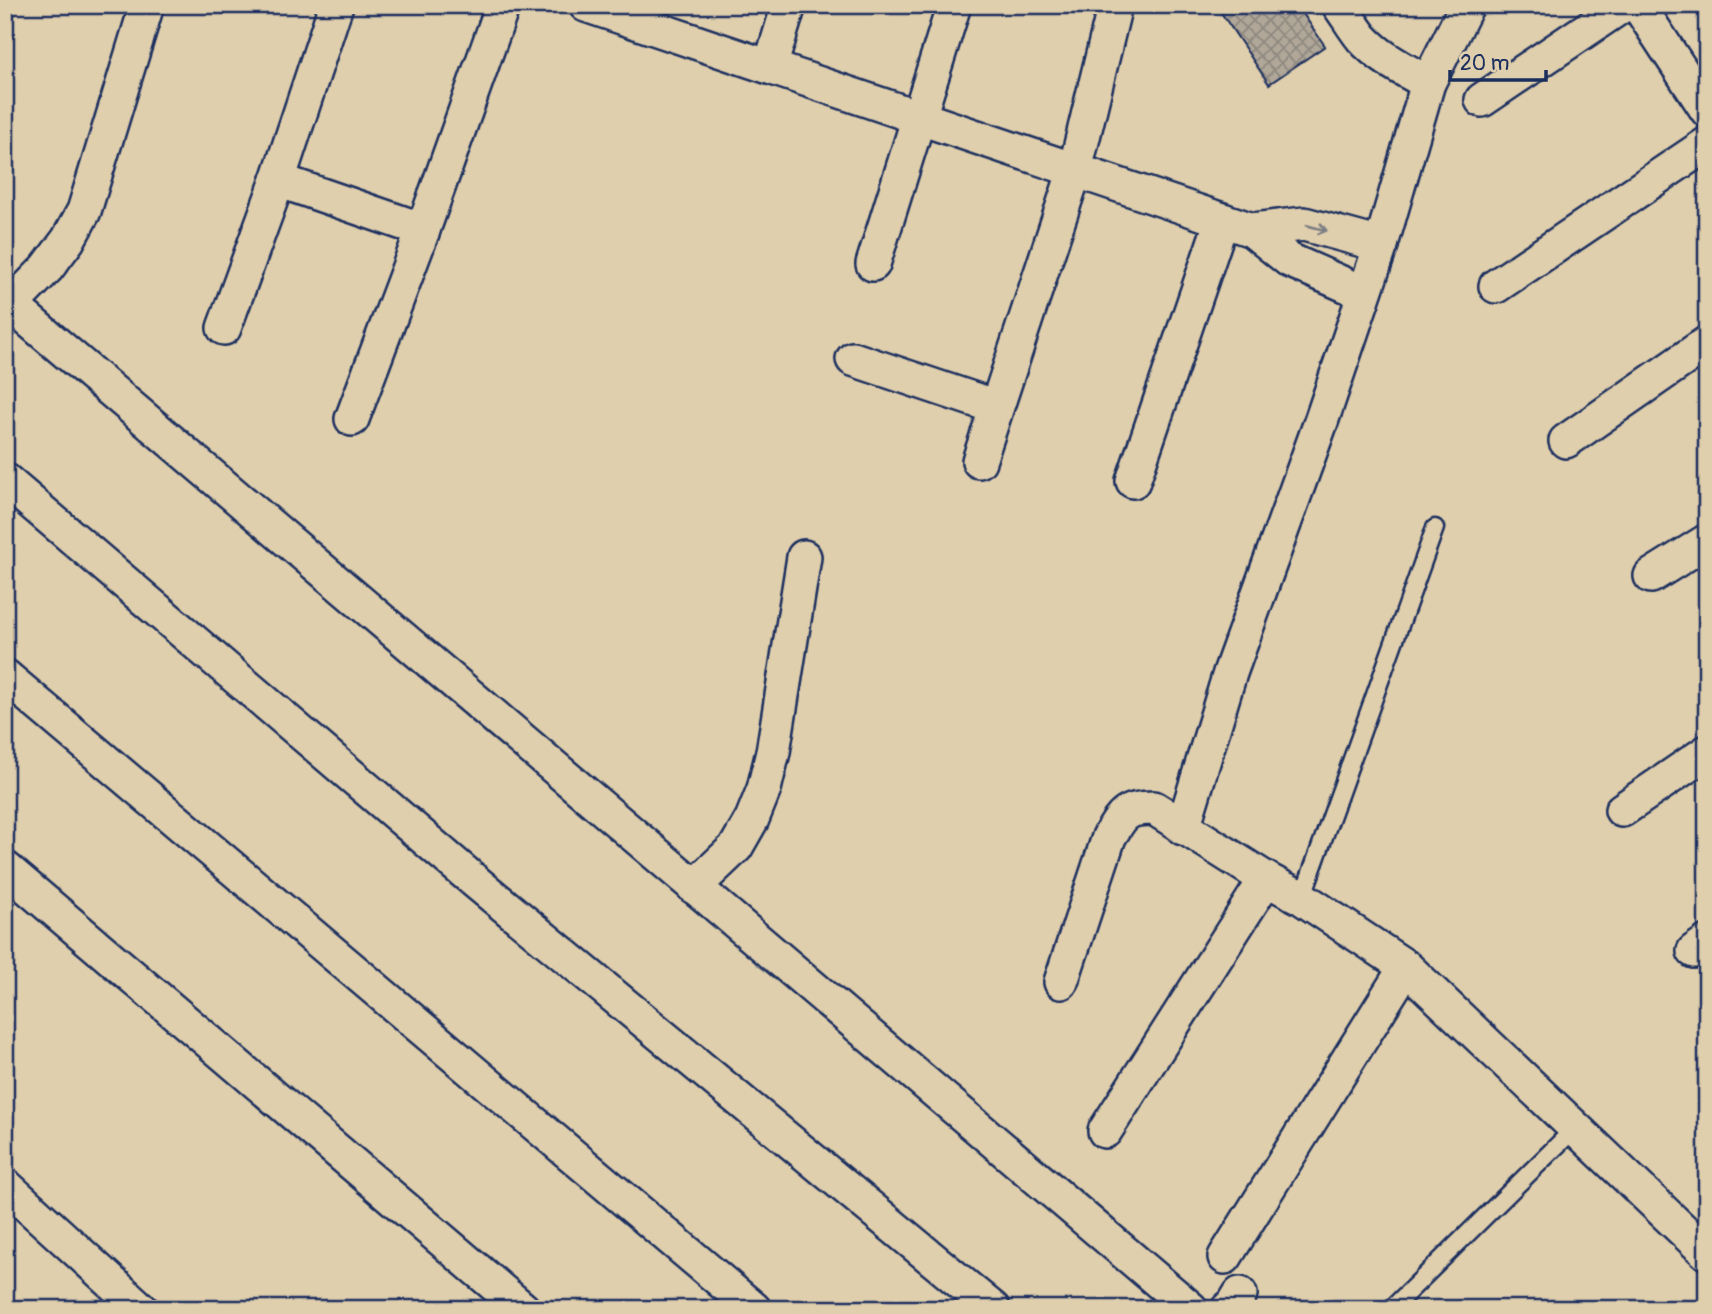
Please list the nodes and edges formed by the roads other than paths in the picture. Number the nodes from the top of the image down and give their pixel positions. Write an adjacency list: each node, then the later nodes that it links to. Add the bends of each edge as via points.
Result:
1 (146, 5): 27 (street, via 84,211 47,268)
2 (336, 5): 20 (street)
3 (503, 5): 22 (street)
4 (586, 5): 12 (street)
5 (789, 5): 13 (street)
6 (954, 5): 17 (street)
7 (1115, 5): 19 (street)
8 (1339, 5): 14 (street, via 1362,38 1380,54)
9 (1467, 5): 14 (street)
10 (1623, 5): 15 (street)
11 (1638, 5): 16 (street)
12 (619, 10): 13 (street)
13 (769, 67): 17 (street)
14 (1428, 83): 23 (street)
15 (1482, 100)
16 (1707, 110)
17 (918, 118): 19 (street); 24 (street)
18 (1707, 144): 25 (street)
19 (1075, 170): 21 (street); 31 (street)
20 (278, 180): 22 (street); 28 (street)
21 (1237, 225): 23 (street, one-way to 23, via 1304,225); 26 (street, via 1289,260); 36 (street)
22 (423, 230): 32 (street)
23 (1381, 245): 26 (street)
24 (873, 264)
25 (1496, 286)
26 (1364, 293): 44 (street, via 1230,673)
27 (7, 305): 47 (street)
28 (224, 328)
29 (1707, 343): 33 (street)
30 (853, 359): 31 (street)
31 (996, 407): 34 (street)
32 (352, 419)
33 (1566, 441)
34 (979, 461)
35 (5, 480): 60 (street, via 477,883)
36 (1133, 481)
37 (1435, 528): 48 (lane)
38 (1707, 541): 40 (street)
39 (804, 557): 47 (street, via 764,789 736,847)
40 (1651, 576)
41 (5, 676): 59 (street)
42 (1707, 752): 43 (street)
43 (1622, 810)
44 (1183, 828): 46 (street); 50 (street, via 1154,808 1138,808 1121,817 1109,838)
45 (5, 868): 58 (street)
46 (1265, 879): 48 (street); 52 (street)
47 (694, 887): 57 (street)
48 (1302, 898): 49 (street)
49 (1406, 967): 51 (street); 55 (street)
50 (1061, 982)
51 (1576, 1127): 54 (street); 61 (lane)
52 (1105, 1131)
53 (5, 1185): 56 (street)
54 (1707, 1253)
55 (1225, 1257)
56 (136, 1307)
57 (1187, 1308)
58 (523, 1309)
59 (754, 1309)
60 (993, 1309)
61 (1391, 1309)

